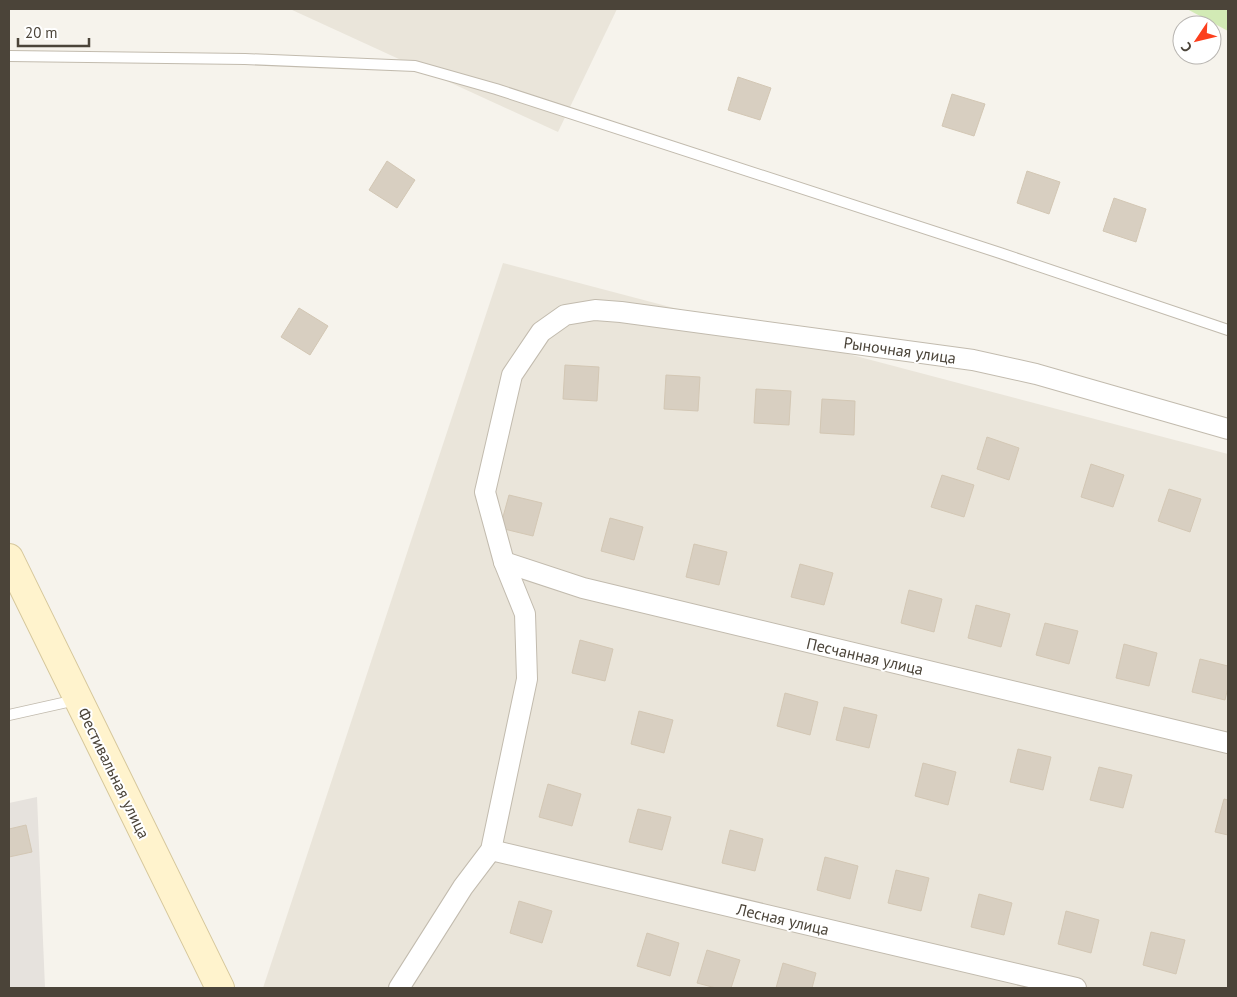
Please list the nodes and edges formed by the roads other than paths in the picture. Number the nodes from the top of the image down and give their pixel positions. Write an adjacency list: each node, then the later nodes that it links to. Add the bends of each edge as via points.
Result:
1 (9, 56): 2 (lane, via 245,59 415,66 496,89)
2 (1228, 330)
3 (1228, 429): 5 (street, Рыночная улица, via 1036,374 973,360 621,312 595,310 565,315 541,332 512,375 485,492)
4 (9, 558): 6 (street, Фестивальная улица)
5 (504, 562): 8 (street, Песчанная улица, via 583,588); 9 (street, via 525,614 527,679)
6 (77, 699): 7 (lane); 10 (street, Фестивальная улица)
7 (9, 714)
8 (1228, 743)
9 (491, 850): 11 (street, via 463,887); 12 (street, Лесная улица)
10 (220, 988)
11 (399, 988)
12 (1076, 988)

